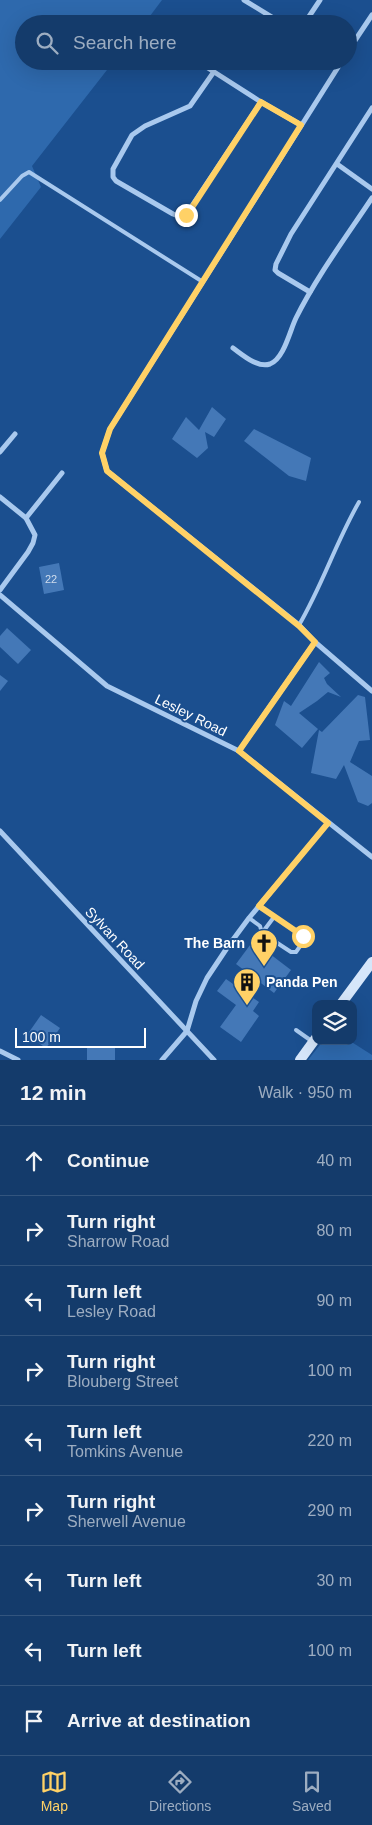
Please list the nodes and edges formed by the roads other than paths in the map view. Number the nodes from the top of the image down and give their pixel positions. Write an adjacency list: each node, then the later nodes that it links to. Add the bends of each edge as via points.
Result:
1 (244, 0): 3 (street)
2 (320, 0): 4 (street)
3 (268, 15)
4 (310, 15)
5 (372, 15): 6 (street)
6 (357, 38)
7 (209, 70): 9 (street)
8 (336, 70): 12 (street)
9 (213, 73): 10 (street); 10 (street, via 190,106 132,135 113,169 116,181 173,214 186,215)
10 (261, 102): 12 (street)
11 (372, 108): 13 (street)
12 (301, 125): 17 (street)
13 (337, 164): 14 (street); 18 (street, via 291,234 276,264 278,273)
14 (372, 189)
15 (372, 198): 18 (street)
16 (0, 200): 17 (lane, via 29,172)
17 (204, 282): 28 (street, via 110,429 102,453 107,471)
18 (310, 292): 19 (street, via 275,361 270,364 253,362)
19 (233, 348)
20 (15, 434): 21 (street)
21 (0, 452)
22 (62, 472): 25 (street)
23 (0, 497): 25 (street)
24 (360, 502): 28 (lane, via 343,530)
25 (26, 518): 26 (street, via 34,535 33,543)
26 (0, 590)
27 (0, 595): 31 (street, Lesley Road, via 107,686)
28 (299, 626): 29 (street)
29 (315, 642): 30 (street); 31 (street)
30 (372, 691)
31 (239, 751): 32 (street, Lesley Road)
32 (328, 823): 34 (street, Lesley Road); 35 (street)
33 (0, 831): 42 (street, Sylvan Road)
34 (372, 857)
35 (259, 906): 36 (lane); 37 (street)
36 (272, 915): 38 (lane); 38 (lane, via 303,936 303,942 294,953)
37 (249, 918): 38 (lane, via 260,926); 42 (street, via 207,978)
38 (262, 932)
39 (372, 962): 40 (street)
40 (344, 1000)
41 (296, 1030): 43 (lane)
42 (187, 1031): 47 (street); 48 (street, Sylvan Road)
43 (312, 1039)
44 (312, 1043): 49 (street)
45 (0, 1051): 46 (street)
46 (18, 1060)
47 (162, 1060)
48 (214, 1060)
49 (300, 1060)

